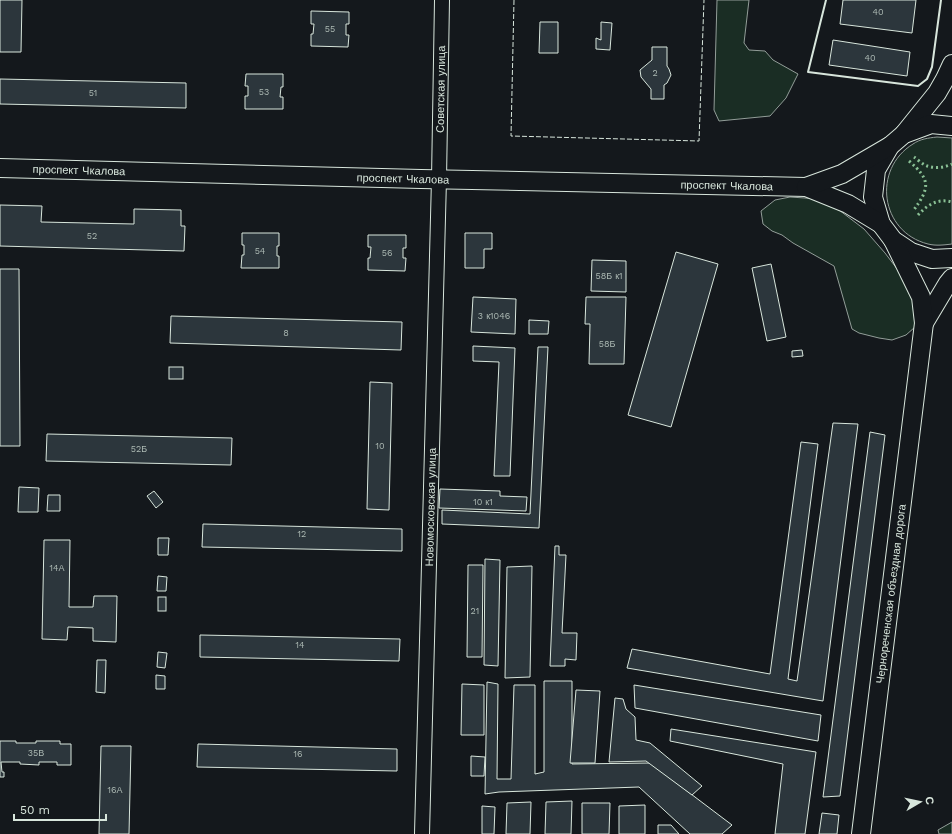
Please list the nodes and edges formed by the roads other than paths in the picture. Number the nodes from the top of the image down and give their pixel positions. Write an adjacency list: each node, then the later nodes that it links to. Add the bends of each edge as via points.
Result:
1 (442, 0): 6 (street, Советская улица)
2 (952, 64): 4 (main road, via 937,93)
3 (952, 126): 4 (main road, via 931,124)
4 (897, 140): 7 (main road, via 842,174); 8 (main road, via 876,170 873,197)
5 (0, 168): 6 (main road, проспект Чкалова)
6 (438, 179): 7 (main road, проспект Чкалова); 13 (street, Новомосковская улица)
7 (806, 187): 8 (main road, via 848,204)
8 (881, 224): 9 (main road)
9 (893, 240): 10 (main road, via 911,252 932,259); 12 (main road, via 921,297)
10 (952, 258)
11 (952, 278): 12 (main road)
12 (924, 323): 14 (main road, Чернореченская объездная дорога)
13 (422, 834)
14 (861, 834)

